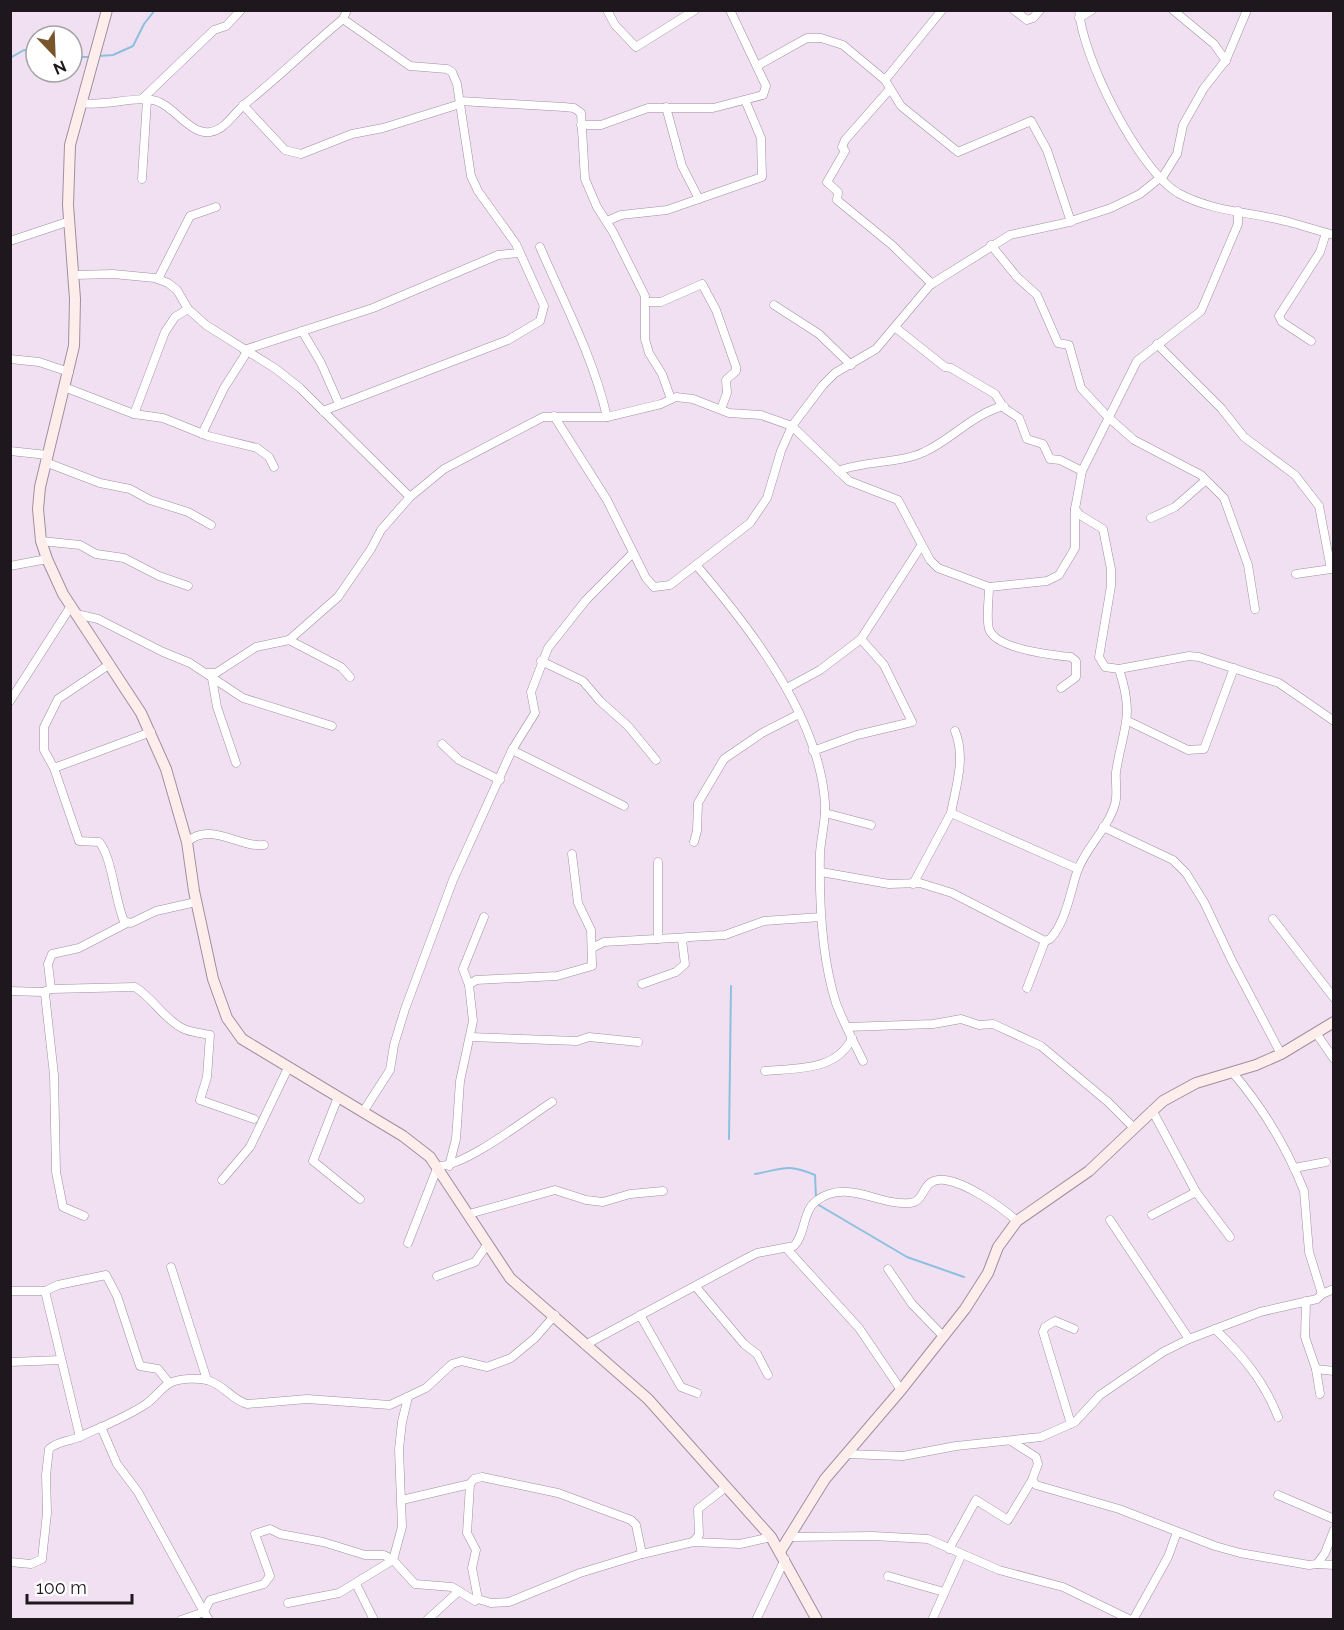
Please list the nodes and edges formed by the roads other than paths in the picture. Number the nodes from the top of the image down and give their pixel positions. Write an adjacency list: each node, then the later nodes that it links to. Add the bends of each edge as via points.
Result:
1 (107, 10): 22 (street)
2 (241, 10): 20 (street, via 226,26 214,30)
3 (347, 10): 14 (street)
4 (607, 10): 5 (street, via 636,47)
5 (695, 10)
6 (730, 10): 16 (street)
7 (942, 10): 17 (street)
8 (1014, 10): 9 (street, via 1027,20)
9 (1040, 10)
10 (1092, 10): 13 (street)
11 (1173, 10): 15 (street, via 1214,44)
12 (1247, 10): 15 (street)
13 (1079, 14): 26 (street, via 1083,37 1109,103)
14 (342, 20): 21 (street, via 410,66 452,72); 23 (street)
15 (1226, 61): 26 (street, via 1203,88 1183,125 1178,154)
16 (757, 66): 17 (street, via 807,38 817,37 843,45); 19 (street, via 765,91 758,98)
17 (885, 80): 18 (street)
18 (890, 89): 33 (street, via 901,106 958,152 1031,121 1035,123); 41 (street, via 845,140 845,151 827,182 838,192 837,200)
19 (745, 99): 24 (street, via 713,108); 28 (street, via 761,138 762,177)
20 (145, 100): 22 (street, via 104,105); 23 (street, via 159,102 207,133 220,128); 27 (street)
21 (460, 102): 23 (street, via 301,154 285,150); 25 (street, via 574,108 581,113); 38 (street, via 464,145 474,183)
22 (82, 103): 31 (street, via 70,145)
23 (243, 105)
24 (666, 107): 25 (street, via 648,108 601,125); 28 (street, via 682,166)
25 (581, 124): 32 (street, via 585,178)
26 (1161, 177): 30 (street, via 1177,192 1207,205); 33 (street, via 1128,201)
27 (142, 179)
28 (699, 199): 32 (street, via 667,210 621,215)
29 (216, 207): 40 (street, via 190,216)
30 (1238, 211): 34 (street); 48 (street, via 1238,224 1202,311)
31 (70, 221): 35 (street); 39 (street)
32 (607, 221): 42 (street)
33 (1071, 222): 36 (street, via 1021,232)
34 (1330, 234): 47 (street, via 1279,316)
35 (10, 241)
36 (991, 245): 41 (street); 62 (street, via 1037,295 1058,343 1068,344 1071,349 1081,388)
37 (540, 247): 61 (street, via 599,381)
38 (519, 253): 46 (street, via 498,255 407,294); 55 (street, via 544,306 540,321 508,340)
39 (74, 275): 40 (street); 52 (street, via 74,346)
40 (158, 279): 44 (street, via 177,290)
41 (932, 284): 45 (street)
42 (646, 302): 54 (street, via 645,339); 57 (street, via 661,302 702,284 716,310 736,367 726,381)
43 (774, 305): 51 (street, via 819,334)
44 (188, 309): 49 (street); 59 (street, via 175,317 165,332)
45 (896, 328): 51 (street, via 876,349); 56 (street, via 945,367 994,394)
46 (302, 331): 49 (street); 55 (street)
47 (1311, 341)
48 (1157, 344): 62 (street, via 1137,361); 81 (street, via 1221,408 1244,437 1295,475 1319,506 1331,568)
49 (245, 351): 58 (street, via 276,369); 64 (street)
50 (10, 360): 52 (street, via 39,362)
51 (851, 365): 63 (street, via 828,379)
52 (69, 372): 53 (street)
53 (64, 387): 59 (street); 66 (street)
54 (671, 399): 57 (street, via 693,399); 61 (street)
55 (339, 404): 58 (street)
56 (1004, 406): 68 (street, via 989,411 925,452); 69 (street, via 1019,418 1027,439 1043,444 1050,459)
57 (722, 409): 63 (street, via 761,415)
58 (323, 411): 71 (street)
59 (134, 414): 64 (street, via 163,418)
60 (554, 416): 61 (street); 71 (street, via 535,420 444,469); 77 (street, via 601,490)
61 (607, 417)
62 (1108, 417): 69 (street); 70 (street, via 1134,440)
63 (792, 426): 68 (street); 80 (street, via 763,505 750,523)
64 (202, 434): 67 (street, via 257,448 266,453)
65 (10, 451): 66 (street)
66 (46, 459): 74 (street, via 100,483 130,489 188,512); 75 (street, via 38,509)
67 (274, 467)
68 (838, 471): 76 (street, via 854,484 898,500)
69 (1082, 471): 72 (street)
70 (1206, 480): 73 (street, via 1175,507); 84 (street, via 1227,504 1248,565)
71 (410, 497): 87 (street, via 381,530 338,597)
72 (1075, 509): 83 (street, via 1075,548 1059,574 1047,581); 91 (street, via 1100,525 1106,534 1111,586 1099,657 1105,667)
73 (1151, 518)
74 (211, 525)
75 (41, 541): 78 (street); 82 (street, via 80,545 96,554 124,558)
76 (921, 546): 83 (street, via 938,568); 86 (street)
77 (633, 553): 80 (street, via 654,587 670,585); 88 (street, via 567,623)
78 (47, 559): 79 (street); 85 (street)
79 (10, 566)
80 (697, 566): 94 (street)
81 (1296, 574)
82 (188, 586)
83 (989, 587): 95 (street, via 988,626 996,640 1076,661 1076,677)
84 (1255, 609)
85 (74, 610): 89 (street); 92 (street); 96 (street)
86 (861, 639): 94 (street); 105 (street, via 884,665 912,722)
87 (289, 640): 92 (street, via 256,647); 93 (street, via 341,667)
88 (542, 661): 104 (street, via 531,692 535,713); 106 (street, via 583,681)
89 (110, 664): 102 (street); 108 (street, via 70,689 52,710 42,740)
90 (1234, 668): 91 (street, via 1189,656); 98 (street, via 1204,749 1188,750); 99 (street, via 1279,683)
91 (1119, 669): 98 (street)
92 (210, 675): 100 (street, via 243,698); 107 (street)
93 (350, 677)
94 (787, 688): 97 (street)
95 (1061, 688)
96 (10, 700)
97 (800, 714): 105 (street); 116 (street, via 762,733 724,759 696,808)
98 (1128, 721): 114 (street, via 1117,769 1115,805)
99 (1334, 721)
100 (332, 726)
101 (955, 731): 112 (street, via 960,744 959,774)
102 (151, 732): 108 (street); 115 (street)
103 (442, 744): 109 (street, via 459,760)
104 (512, 750): 109 (street); 110 (street)
105 (813, 751): 111 (street)
106 (656, 760)
107 (236, 763)
108 (54, 768): 127 (street, via 79,841 99,842 105,852 118,907)
109 (500, 780): 153 (street, via 464,853 428,944 397,1036 390,1070)
110 (624, 806)
111 (825, 813): 113 (street); 121 (street)
112 (951, 813): 120 (street); 122 (street)
113 (871, 825)
114 (1103, 827): 120 (street); 144 (street, via 1173,860 1186,873)
115 (187, 842): 117 (street, via 205,833 255,846); 123 (street)
116 (694, 842)
117 (264, 844)
118 (572, 854): 131 (street, via 578,903 589,923)
119 (658, 862): 129 (street)
120 (1078, 869): 130 (street, via 1055,935)
121 (821, 872): 122 (street, via 889,884); 125 (street)
122 (913, 884): 130 (street, via 964,897)
123 (196, 902): 127 (street, via 156,911); 147 (street, via 213,979 227,1018 242,1039)
124 (484, 917): 133 (street, via 463,969)
125 (821, 917): 128 (street, via 764,921 725,935); 139 (street, via 833,991)
126 (1273, 919): 137 (street)
127 (127, 923): 136 (street, via 79,948 52,954)
128 (689, 936): 129 (street); 132 (street, via 682,940 685,964 676,972)
129 (658, 939): 131 (street, via 604,942)
130 (1045, 941): 134 (street)
131 (592, 948): 133 (street, via 594,963 589,968 557,976 476,980)
132 (642, 984)
133 (470, 986): 141 (street)
134 (1027, 988)
135 (10, 991): 136 (street)
136 (47, 991): 154 (street, via 135,987 183,1029 210,1035 207,1077 200,1100); 165 (street, via 56,1172 63,1207)
137 (1334, 998)
138 (1334, 1022): 140 (street)
139 (847, 1027): 142 (street); 155 (street, via 933,1024 961,1019 979,1025 993,1024 1041,1046 1108,1101)
140 (1316, 1033): 144 (street); 145 (street)
141 (470, 1037): 143 (street, via 577,1041 589,1037); 157 (street, via 460,1081 456,1140)
142 (852, 1038): 146 (street); 148 (street, via 843,1054 818,1066)
143 (638, 1042)
144 (1281, 1054): 149 (street)
145 (1334, 1059)
146 (863, 1061)
147 (288, 1068): 150 (street); 159 (street, via 250,1147)
148 (765, 1071)
149 (1233, 1073): 152 (street, via 1196,1083); 158 (street, via 1278,1134)
150 (338, 1097): 153 (street); 162 (street, via 313,1161)
151 (552, 1102): 157 (street, via 478,1151)
152 (1152, 1110): 155 (street); 161 (street)
153 (363, 1112): 157 (street)
154 (254, 1119)
155 (1134, 1128): 167 (street, via 1089,1171)
156 (1326, 1162): 158 (street)
157 (443, 1166): 163 (street); 169 (street)
158 (1294, 1168): 179 (street, via 1305,1191 1310,1252)
159 (222, 1180)
160 (663, 1191): 163 (street, via 603,1202 555,1190)
161 (1196, 1192): 164 (street); 168 (street)
162 (360, 1199)
163 (469, 1214): 170 (street)
164 (1152, 1215)
165 (84, 1216)
166 (1110, 1220): 186 (street)
167 (1017, 1221): 171 (street, via 957,1184 936,1179 914,1203 853,1191 818,1200 797,1243); 185 (street, via 998,1247 981,1285)
168 (1230, 1236)
169 (408, 1243)
170 (486, 1245): 174 (street, via 475,1262); 181 (street, via 510,1278)
171 (787, 1249): 175 (street, via 757,1253); 195 (street, via 859,1328)
172 (171, 1267): 193 (street)
173 (888, 1269): 185 (street, via 912,1304)
174 (437, 1276)
175 (696, 1287): 182 (street); 192 (street, via 757,1354)
176 (1334, 1289): 179 (street)
177 (10, 1291): 178 (street)
178 (45, 1292): 188 (street); 194 (street, via 58,1285 106,1275 140,1366 158,1369)
179 (1322, 1294): 180 (street)
180 (1306, 1301): 184 (street, via 1260,1312); 190 (street, via 1305,1337)
181 (555, 1315): 187 (street); 198 (street, via 511,1358 487,1367 462,1361 452,1364 426,1388)
182 (640, 1315): 187 (street); 196 (street, via 681,1387)
183 (1074, 1329): 200 (street, via 1055,1321 1043,1332)
184 (1215, 1329): 186 (street); 199 (street, via 1242,1354 1261,1380)
185 (944, 1337): 195 (street)
186 (1189, 1339): 200 (street, via 1100,1395)
187 (585, 1345): 207 (street, via 648,1399)
188 (61, 1360): 189 (street); 202 (street)
189 (10, 1362)
190 (1316, 1369): 191 (street); 197 (street)
191 (1334, 1371)
192 (768, 1376)
193 (207, 1380): 194 (street); 198 (street, via 247,1404 307,1399 382,1406)
194 (169, 1383): 201 (street, via 144,1406)
195 (902, 1390): 204 (street)
196 (697, 1393)
197 (1320, 1395)
198 (408, 1397): 209 (street, via 399,1449)
199 (1278, 1417)
200 (1071, 1424): 203 (street, via 1041,1437)
201 (101, 1427): 202 (street); 230 (street, via 117,1464 138,1492)
202 (80, 1437): 221 (street, via 58,1442 47,1454 42,1559 31,1564)
203 (1011, 1441): 204 (street, via 903,1456); 205 (street, via 1036,1457 1038,1464)
204 (844, 1454): 214 (street)
205 (1032, 1480): 212 (street, via 1036,1485 1119,1509); 216 (street, via 1008,1520 976,1500)
206 (470, 1484): 209 (street); 217 (street, via 482,1477 515,1482 597,1506 634,1522); 228 (street, via 467,1533 476,1550 472,1568)
207 (726, 1487): 213 (street); 215 (street, via 698,1509 699,1535)
208 (1278, 1496): 210 (street)
209 (402, 1500): 220 (street, via 402,1527)
210 (1334, 1519)
211 (1334, 1530): 222 (street)
212 (1177, 1532): 222 (street, via 1240,1553); 238 (street, via 1168,1557)
213 (771, 1537): 215 (street, via 740,1544); 218 (street)
214 (791, 1537): 216 (street, via 919,1538); 218 (street)
215 (693, 1542): 217 (street)
216 (949, 1549): 219 (street)
217 (642, 1554): 228 (street, via 561,1580 509,1602)
218 (783, 1555): 235 (street); 236 (street)
219 (961, 1556): 227 (street); 238 (street, via 1063,1587)
220 (393, 1560): 225 (street); 226 (street, via 415,1584); 230 (street, via 270,1529 259,1531 255,1534 270,1576 264,1584 210,1600)
221 (10, 1562)
222 (1317, 1564): 223 (street)
223 (1334, 1565)
224 (888, 1576): 227 (street)
225 (356, 1584): 229 (street, via 332,1596); 233 (street)
226 (459, 1591): 228 (street, via 475,1601); 234 (street)
227 (944, 1592): 237 (street)
228 (478, 1599)
229 (288, 1603)
230 (204, 1612): 231 (street); 232 (street)
231 (181, 1620)
232 (209, 1620)
233 (374, 1620)
234 (427, 1620)
235 (756, 1620)
236 (817, 1620)
237 (932, 1620)
238 (1132, 1620)

